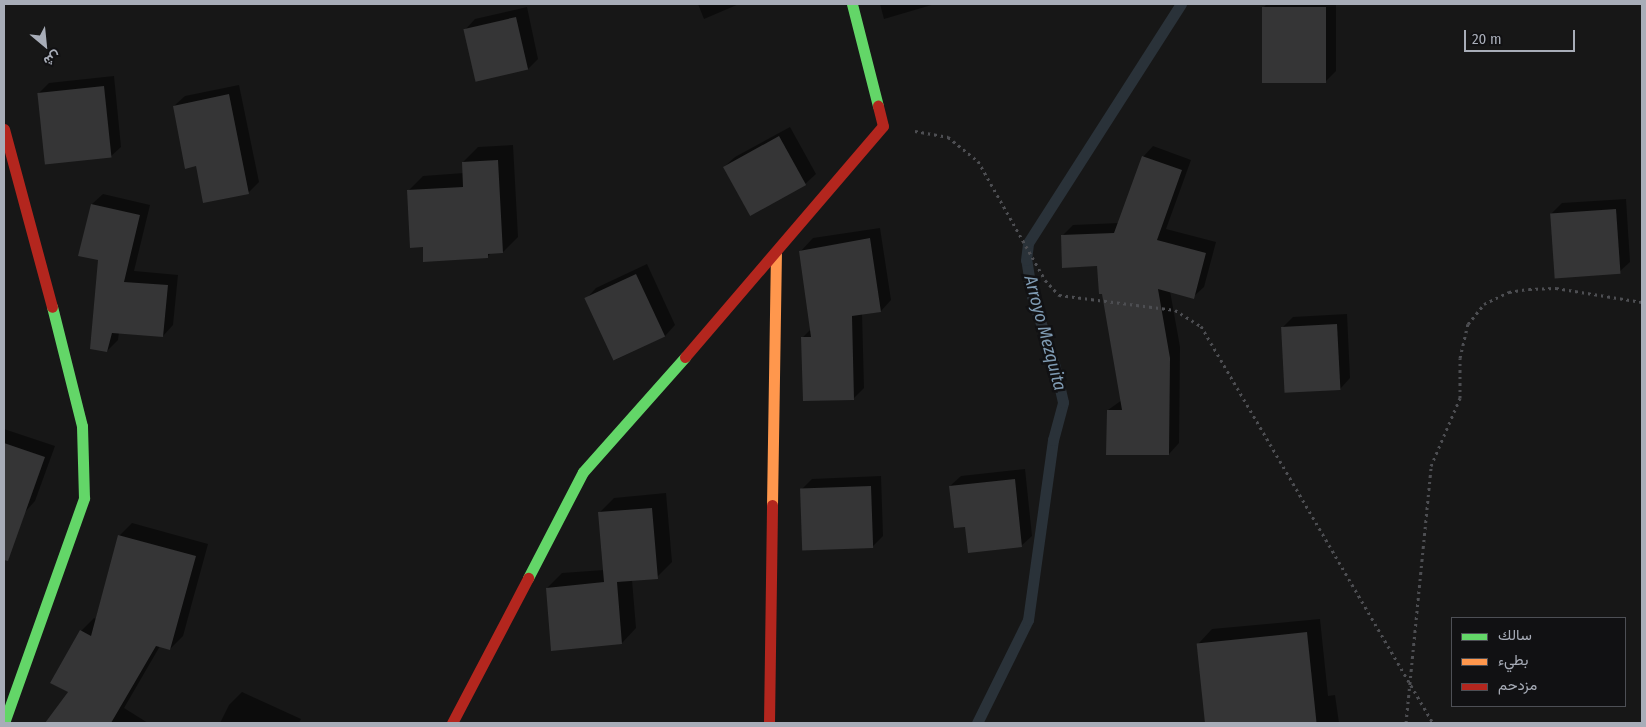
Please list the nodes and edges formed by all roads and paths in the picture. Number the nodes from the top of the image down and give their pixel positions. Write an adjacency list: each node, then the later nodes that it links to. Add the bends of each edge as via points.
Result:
1 (852, 4): 2 (street)
2 (883, 126): 4 (street); 6 (path, via 948,137 978,161 1045,280 1060,295 1175,310 1201,326)
3 (4, 129): 7 (street, via 82,426 84,498)
4 (776, 254): 8 (street, via 583,472); 9 (street)
5 (1642, 302): 6 (path, via 1556,288 1529,289 1509,292 1484,304 1468,324 1460,358 1460,398 1431,466)
6 (1412, 690): 10 (path); 11 (path)
7 (4, 723)
8 (452, 723)
9 (769, 723)
10 (1406, 723)
11 (1433, 723)

